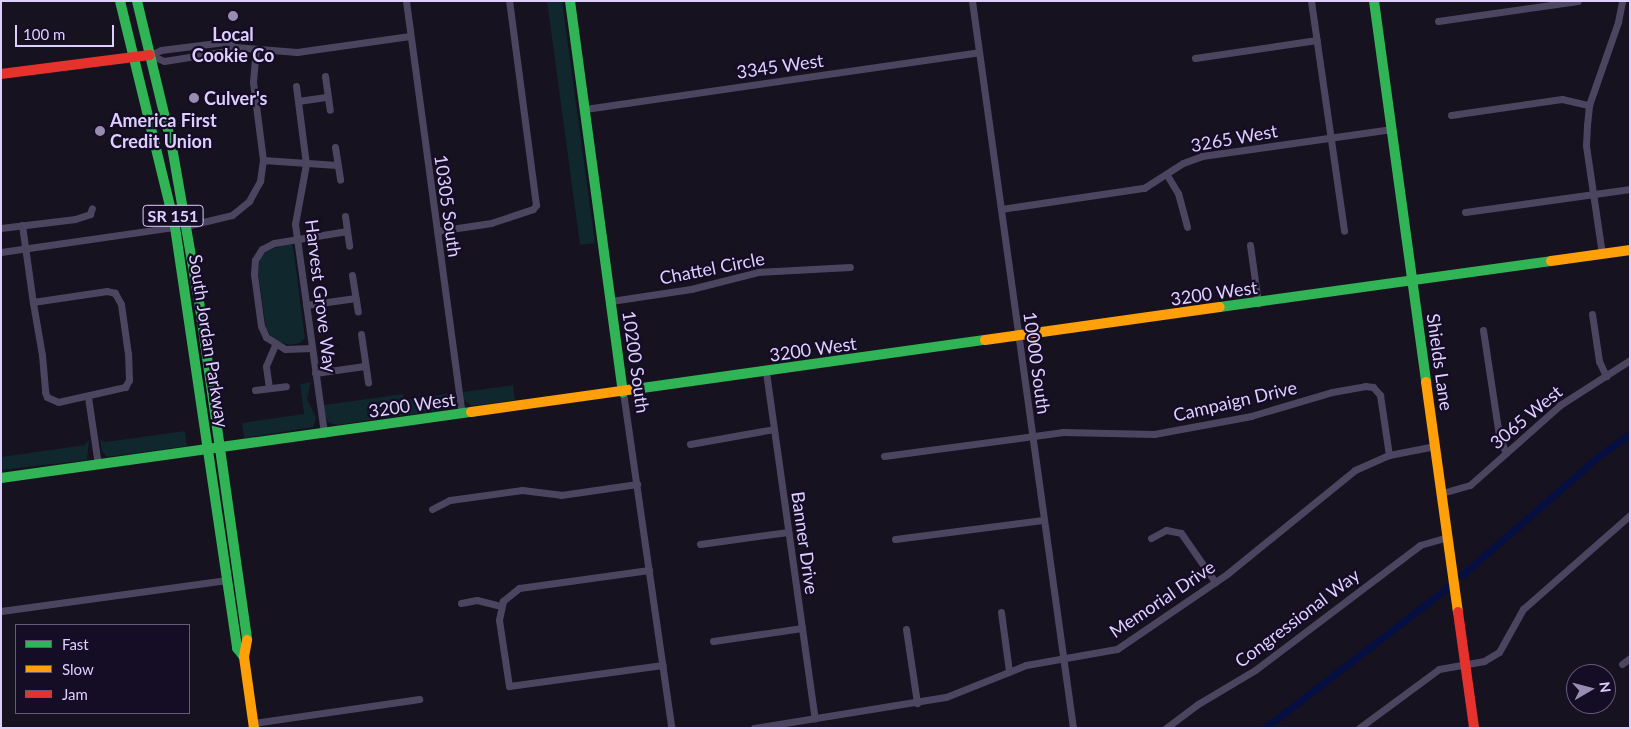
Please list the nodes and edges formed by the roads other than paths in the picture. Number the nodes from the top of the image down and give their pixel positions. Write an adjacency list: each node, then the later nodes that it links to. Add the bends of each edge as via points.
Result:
1 (120, 1): 17 (street, South Jordan Parkway / SR 151)
2 (136, 1): 16 (street, South Jordan Parkway / SR 151)
3 (406, 1): 12 (street, 10305 South)
4 (509, 1): 48 (street, via 535,207 491,223)
5 (570, 1): 25 (street, 10200 South)
6 (972, 1): 15 (street, 10000 South)
7 (1311, 1): 13 (street)
8 (1374, 1): 28 (street, Shields Lane)
9 (1578, 1): 11 (street)
10 (1622, 1): 24 (street, via 1618,22)
11 (1438, 21)
12 (410, 36): 14 (street, via 304,52); 48 (street, 10305 South)
13 (1317, 40): 18 (street); 29 (street)
14 (256, 50): 16 (street, via 222,42 161,50); 31 (street, via 253,82)
15 (979, 52): 25 (street, 3345 West); 39 (street, 10000 South)
16 (150, 55): 17 (street); 43 (street, South Jordan Parkway / SR 151, via 170,136)
17 (134, 56): 19 (street); 44 (street, South Jordan Parkway / SR 151)
18 (1195, 58)
19 (1, 74)
20 (325, 76): 22 (street)
21 (296, 86): 23 (street)
22 (328, 97): 23 (street); 26 (street)
23 (298, 101): 32 (street)
24 (1589, 105): 27 (street, via 1562,99); 37 (street, via 1586,144)
25 (585, 109): 61 (street, 10200 South)
26 (330, 110)
27 (1452, 114)
28 (1392, 129): 29 (street, 3265 West); 59 (street, Shields Lane)
29 (1331, 138): 34 (street, 3265 West, via 1202,156 1182,163); 49 (street)
30 (335, 147): 33 (street)
31 (263, 160): 32 (street); 43 (street, via 258,188 244,207 225,218)
32 (306, 164): 33 (street); 50 (street, Harvest Grove Way, via 295,209)
33 (337, 165): 35 (street)
34 (1166, 175): 39 (street, 3265 West, via 1144,188); 45 (street, via 1178,193)
35 (340, 180)
36 (1630, 189): 37 (street)
37 (1593, 194): 40 (street); 56 (street)
38 (92, 208): 42 (street, via 90,214 75,219)
39 (1001, 208): 69 (street, 10000 South)
40 (1465, 212)
41 (344, 216): 47 (street)
42 (22, 225): 46 (street); 53 (street)
43 (186, 226): 89 (street, South Jordan Parkway / SR 151)
44 (175, 227): 53 (street); 90 (street, South Jordan Parkway / SR 151)
45 (1187, 227)
46 (1, 228)
47 (346, 231): 50 (street); 52 (street)
48 (437, 231): 83 (street, 10305 South)
49 (1344, 231)
50 (296, 238): 64 (street, Harvest Grove Way); 70 (street, via 266,246 254,265 261,326)
51 (1250, 245): 63 (street)
52 (349, 246)
53 (25, 249): 55 (street); 62 (street)
54 (1630, 250): 56 (street, 3200 West)
55 (1, 252)
56 (1602, 254): 59 (street, 3200 West)
57 (850, 267): 61 (street, Chattel Circle, via 758,272 691,289)
58 (352, 275): 60 (street)
59 (1412, 281): 63 (street, 3200 West); 88 (street, Shields Lane)
60 (356, 298): 64 (street); 65 (street)
61 (611, 301): 81 (street, 10200 South)
62 (33, 302): 82 (street, via 46,395 55,402); 82 (street, via 107,291 115,293 121,304 129,380 125,387)
63 (1258, 303): 69 (street, 3200 West)
64 (306, 305): 71 (street, Harvest Grove Way)
65 (358, 312)
66 (1592, 314): 76 (street, via 1599,361)
67 (1483, 330): 91 (street, via 1498,436)
68 (361, 334): 73 (street)
69 (1018, 337): 74 (street, 3200 West); 86 (street, 10000 South)
70 (274, 345): 71 (street, via 290,350); 79 (street, via 266,366)
71 (312, 348): 75 (street, Harvest Grove Way)
72 (1630, 360): 76 (street, 3065 West)
73 (365, 366): 75 (street); 77 (street)
74 (766, 372): 81 (street, 3200 West); 84 (street, Banner Drive)
75 (315, 373): 85 (street, Harvest Grove Way)
76 (1606, 376): 91 (street, 3065 West, via 1560,405)
77 (368, 382)
78 (286, 386): 79 (street)
79 (268, 388): 80 (street)
80 (255, 390)
81 (623, 392): 83 (street, 3200 West); 96 (street, 10200 South)
82 (88, 397): 94 (street)
83 (462, 414): 85 (street, 3200 West)
84 (774, 429): 87 (street); 101 (street, Banner Drive)
85 (324, 434): 89 (street, 3200 West)
86 (1032, 437): 92 (street, Campaign Drive, via 1078,431 1154,434 1252,416 1332,392 1369,386 1380,394); 93 (street); 100 (street, 10000 South)
87 (690, 444)
88 (1435, 446): 92 (street, Memorial Drive); 97 (street, Shields Lane)
89 (221, 449): 90 (street, 3200 West); 116 (street, South Jordan Parkway / SR 151, via 248,646)
90 (209, 451): 94 (street, 3200 West); 107 (street, South Jordan Parkway / SR 151)
91 (1506, 453): 97 (street, 3065 West, via 1470,485)
92 (1388, 454): 108 (street, Memorial Drive, via 1355,470)
93 (884, 456)
94 (98, 465): 95 (street, 3200 West)
95 (1, 478)
96 (638, 484): 98 (street, via 561,495 522,490 450,500); 106 (street, 10200 South)
97 (1442, 493): 102 (street, Shields Lane)
98 (432, 509)
99 (1629, 518): 119 (street, via 1523,609 1499,652 1484,661)
100 (1043, 520): 104 (street); 118 (street, 10000 South)
101 (788, 532): 105 (street); 113 (street, Banner Drive)
102 (1448, 537): 119 (street, Shields Lane); 130 (street, Congressional Way, via 1420,545 1250,674 1198,704)
103 (1151, 538): 108 (street, via 1166,530 1181,533)
104 (895, 539)
105 (700, 544)
106 (650, 570): 110 (street, via 524,587 510,594); 121 (street, 10200 South)
107 (227, 580): 111 (street); 116 (street, South Jordan Parkway / SR 151, via 237,648)
108 (1215, 582): 118 (street, Memorial Drive, via 1126,645 1102,654)
109 (461, 603): 110 (street, via 477,600)
110 (501, 606): 121 (street, via 499,617 509,686)
111 (1, 611)
112 (1001, 612): 122 (street)
113 (802, 628): 115 (street); 125 (street, Banner Drive)
114 (906, 629): 124 (street)
115 (713, 641)
116 (244, 657): 126 (street, South Jordan Parkway / SR 151)
117 (1630, 658): 120 (street)
118 (1062, 660): 122 (street, Memorial Drive); 129 (street, 10000 South)
119 (1465, 664): 131 (street, via 1434,672); 132 (street, Shields Lane)
120 (1622, 664)
121 (663, 665): 127 (street, 10200 South)
122 (1009, 671): 124 (street, Memorial Drive, via 967,690)
123 (419, 699): 126 (street)
124 (917, 703): 125 (street, Memorial Drive)
125 (815, 719): 128 (street, Memorial Drive)
126 (254, 725)
127 (671, 727)
128 (754, 728)
129 (1073, 728)
130 (1166, 728)
131 (1359, 728)
132 (1474, 728)

